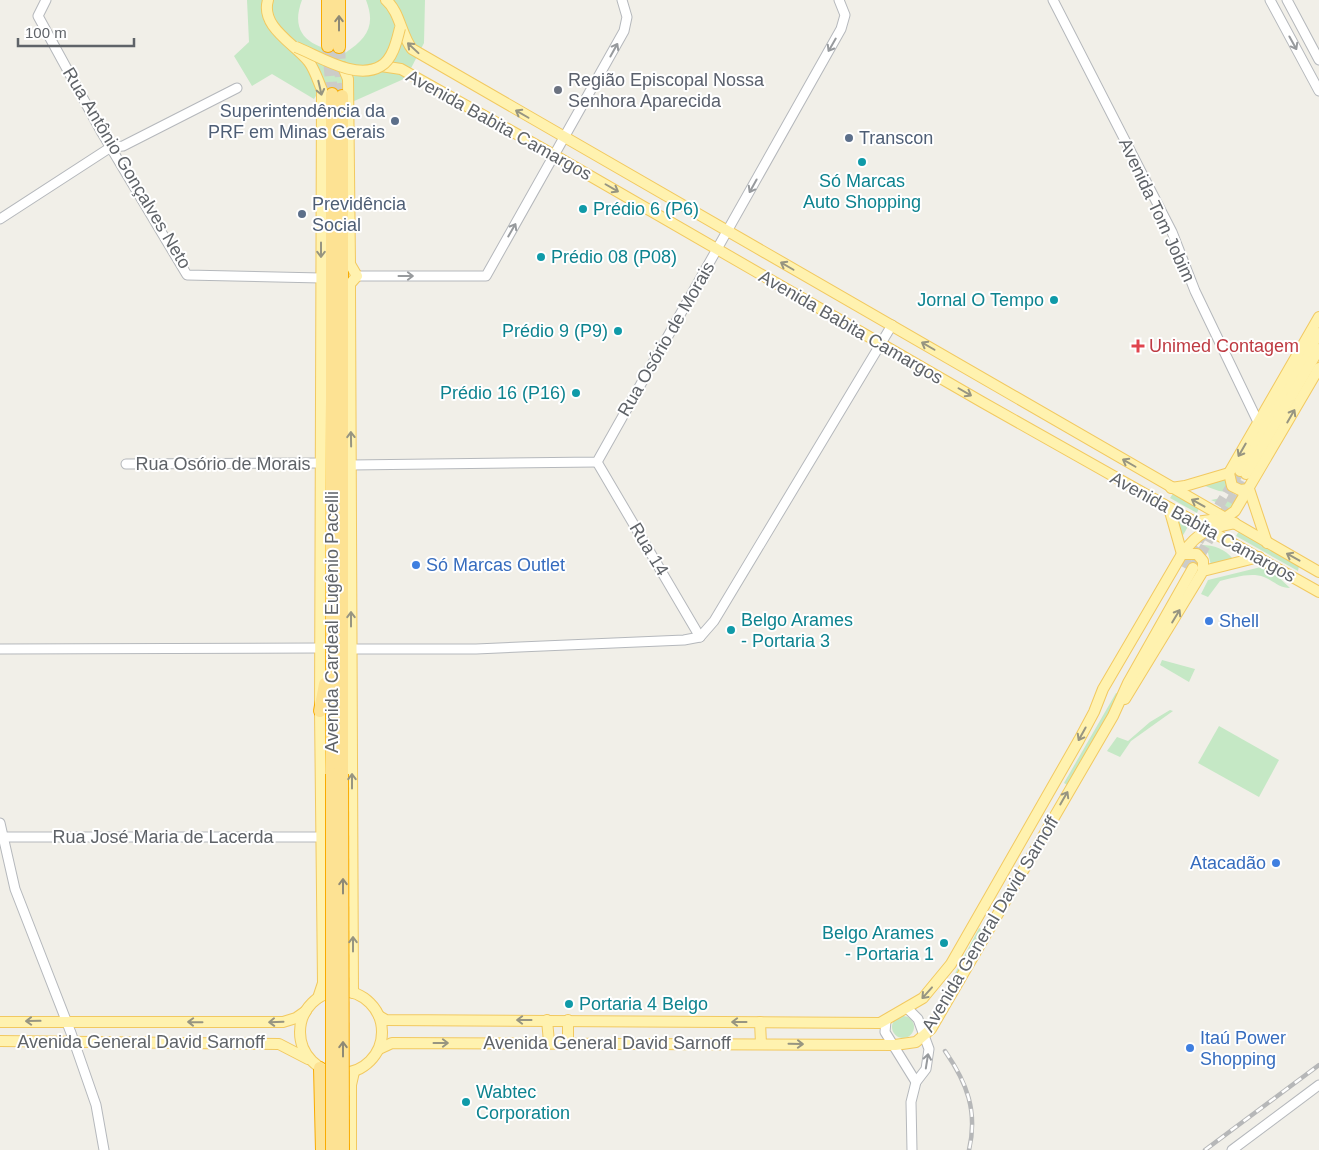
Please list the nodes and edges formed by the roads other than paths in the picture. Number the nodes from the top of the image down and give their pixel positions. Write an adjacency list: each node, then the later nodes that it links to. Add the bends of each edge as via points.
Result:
1 (46, 0): 19 (street, Rua Antônio Gonçalves Neto, via 38,16)
2 (328, 0): 3 (highway, one-way to 3, via 334,47)
3 (339, 0)
4 (386, 0): 11 (main road, Avenida Babita Camargos, via 396,14)
5 (622, 0): 18 (street, one-way to 5, via 624,31 627,17)
6 (839, 0): 22 (street, Rua Osório de Morais, one-way to 22, via 845,15 841,30)
7 (1053, 0): 32 (street, Avenida Tom Jobim, via 1172,232 1195,290)
8 (1270, 0): 17 (street, one-way to 17)
9 (1287, 0): 13 (street)
10 (266, 2): 12 (main road, via 269,18 277,31)
11 (400, 28): 15 (main road, bridge, via 395,48); 18 (main road, Avenida Babita Camargos, one-way to 11, via 412,49)
12 (296, 47): 14 (main road, Avenida Babita Camargos, bridge); 25 (main road, Avenida Cardeal Eugênio Pacelli, one-way to 25, via 310,64 322,90)
13 (1319, 60)
14 (343, 66): 15 (main road, Avenida Babita Camargos, bridge, via 364,70); 24 (main road, via 348,79 350,264)
15 (381, 66): 20 (main road, Avenida Babita Camargos, via 400,69)
16 (237, 88): 19 (street, via 122,146)
17 (1319, 90)
18 (565, 138): 20 (street); 22 (main road, Avenida Babita Camargos)
19 (111, 147): 21 (street); 25 (street, Rua Antônio Gonçalves Neto, via 187,275)
20 (554, 155): 23 (main road, Avenida Babita Camargos, one-way to 23); 24 (street, one-way to 20, via 486,276)
21 (0, 218)
22 (727, 232): 23 (street, Rua Osório de Morais); 27 (main road, Avenida Babita Camargos, one-way to 22)
23 (717, 250): 29 (main road, Avenida Babita Camargos); 33 (street, Rua Osório de Morais)
24 (357, 276): 36 (main road, Avenida Cardeal Eugênio Pacelli, one-way to 24, via 350,284)
25 (321, 278): 35 (main road, Avenida Cardeal Eugênio Pacelli)
26 (1319, 317): 32 (main road)
27 (892, 325): 29 (street); 38 (main road, Avenida Babita Camargos, one-way to 27)
28 (1319, 333): 30 (main road, via 1243,472)
29 (880, 343): 40 (main road, Avenida Babita Camargos, one-way to 40); 52 (street, via 714,621)
30 (1319, 348)
31 (1319, 368): 39 (main road, one-way to 31)
32 (1258, 422): 37 (main road, one-way to 37)
33 (597, 462): 36 (street); 52 (street, Rua 14)
34 (126, 464): 35 (street, Rua Osório de Morais)
35 (320, 464): 53 (main road, Avenida Cardeal Eugênio Pacelli)
36 (352, 465): 55 (main road, Avenida Cardeal Eugênio Pacelli, one-way to 36)
37 (1229, 473): 38 (main road); 39 (main road, via 1230,482 1236,488)
38 (1171, 488): 41 (main road, Avenida Babita Camargos, one-way to 38)
39 (1249, 489): 41 (main road, via 1235,511); 45 (main road)
40 (1169, 508): 42 (main road, Avenida Babita Camargos); 46 (main road)
41 (1226, 518): 42 (main road); 43 (main road, Avenida Babita Camargos)
42 (1196, 522): 44 (main road, Avenida Babita Camargos)
43 (1235, 524): 44 (main road); 45 (main road, Avenida Babita Camargos)
44 (1207, 529): 46 (main road, Avenida General David Sarnoff, via 1195,537); 47 (main road, Avenida Babita Camargos)
45 (1267, 542): 49 (main road, Avenida Babita Camargos, one-way to 45)
46 (1182, 554): 48 (main road, via 1197,554 1203,561); 58 (main road, Avenida General David Sarnoff, via 1103,689)
47 (1259, 557): 48 (main road); 50 (main road, Avenida Babita Camargos)
48 (1193, 569): 58 (main road, Avenida General David Sarnoff); 74 (main road, Avenida General David Sarnoff, one-way to 48, via 1113,716 1132,690)
49 (1319, 572)
50 (1319, 592)
51 (332, 617): 56 (highway, Avenida Cardeal Eugênio Pacelli, via 337,95); 57 (highway); 59 (highway, Avenida Cardeal Eugênio Pacelli)
52 (700, 637): 55 (street, via 476,649)
53 (320, 648): 54 (street); 57 (main road, Avenida Cardeal Eugênio Pacelli)
54 (0, 649)
55 (351, 649): 56 (highway); 63 (main road, Avenida Cardeal Eugênio Pacelli, one-way to 55)
56 (342, 697): 59 (highway, Avenida Cardeal Eugênio Pacelli)
57 (320, 711): 62 (main road, Avenida Cardeal Eugênio Pacelli)
58 (1094, 712): 65 (main road, Avenida General David Sarnoff, one-way to 65, via 951,964 923,998)
59 (337, 774): 89 (highway, Avenida Cardeal Eugênio Pacelli, bridge); 90 (highway, Avenida Cardeal Eugênio Pacelli, one-way to 59, bridge)
60 (0, 823): 61 (street)
61 (4, 837): 62 (street, Rua José Maria de Lacerda); 70 (street, via 15,888)
62 (322, 837): 64 (main road, Avenida Cardeal Eugênio Pacelli, via 323,983)
63 (353, 993): 64 (main road, via 335,992); 67 (main road, via 364,998)
64 (318, 998): 66 (main road)
65 (908, 1009): 71 (main road, Avenida General David Sarnoff); 74 (street, via 918,1019)
66 (306, 1010): 70 (main road, Avenida General David Sarnoff, one-way to 70, via 283,1022); 82 (main road, via 300,1036)
67 (379, 1016): 68 (main road, Avenida General David Sarnoff, one-way to 67, via 386,1020); 81 (main road, via 382,1032)
68 (547, 1020): 69 (main road, Avenida General David Sarnoff); 77 (main road)
69 (568, 1020): 73 (main road, Avenida General David Sarnoff, one-way to 69); 78 (main road)
70 (67, 1021): 72 (main road, Avenida General David Sarnoff, one-way to 72); 76 (street)
71 (886, 1021): 73 (main road, Avenida General David Sarnoff); 80 (street, via 885,1032)
72 (0, 1022)
73 (760, 1022): 79 (main road)
74 (924, 1037): 80 (main road, Avenida General David Sarnoff, via 916,1042); 85 (street, one-way to 74, via 928,1062 929,1049)
75 (0, 1041): 76 (main road, Avenida General David Sarnoff)
76 (74, 1042): 82 (main road, Avenida General David Sarnoff, via 279,1044); 87 (street, via 96,1105)
77 (550, 1042): 78 (main road, Avenida General David Sarnoff); 81 (main road, Avenida General David Sarnoff, one-way to 77, via 392,1043)
78 (568, 1043): 79 (main road, Avenida General David Sarnoff)
79 (761, 1044): 80 (main road, Avenida General David Sarnoff, one-way to 80)
80 (895, 1045): 85 (street)
81 (379, 1049): 84 (main road, via 373,1059)
82 (308, 1059): 83 (main road)
83 (320, 1068): 84 (main road, via 343,1074); 88 (highway)
84 (354, 1072): 91 (main road)
85 (916, 1082): 92 (street, via 910,1113)
86 (1319, 1085): 93 (street)
87 (104, 1150)
88 (322, 1150)
89 (332, 1150)
90 (343, 1150)
91 (351, 1150)
92 (912, 1150)
93 (1232, 1150)

